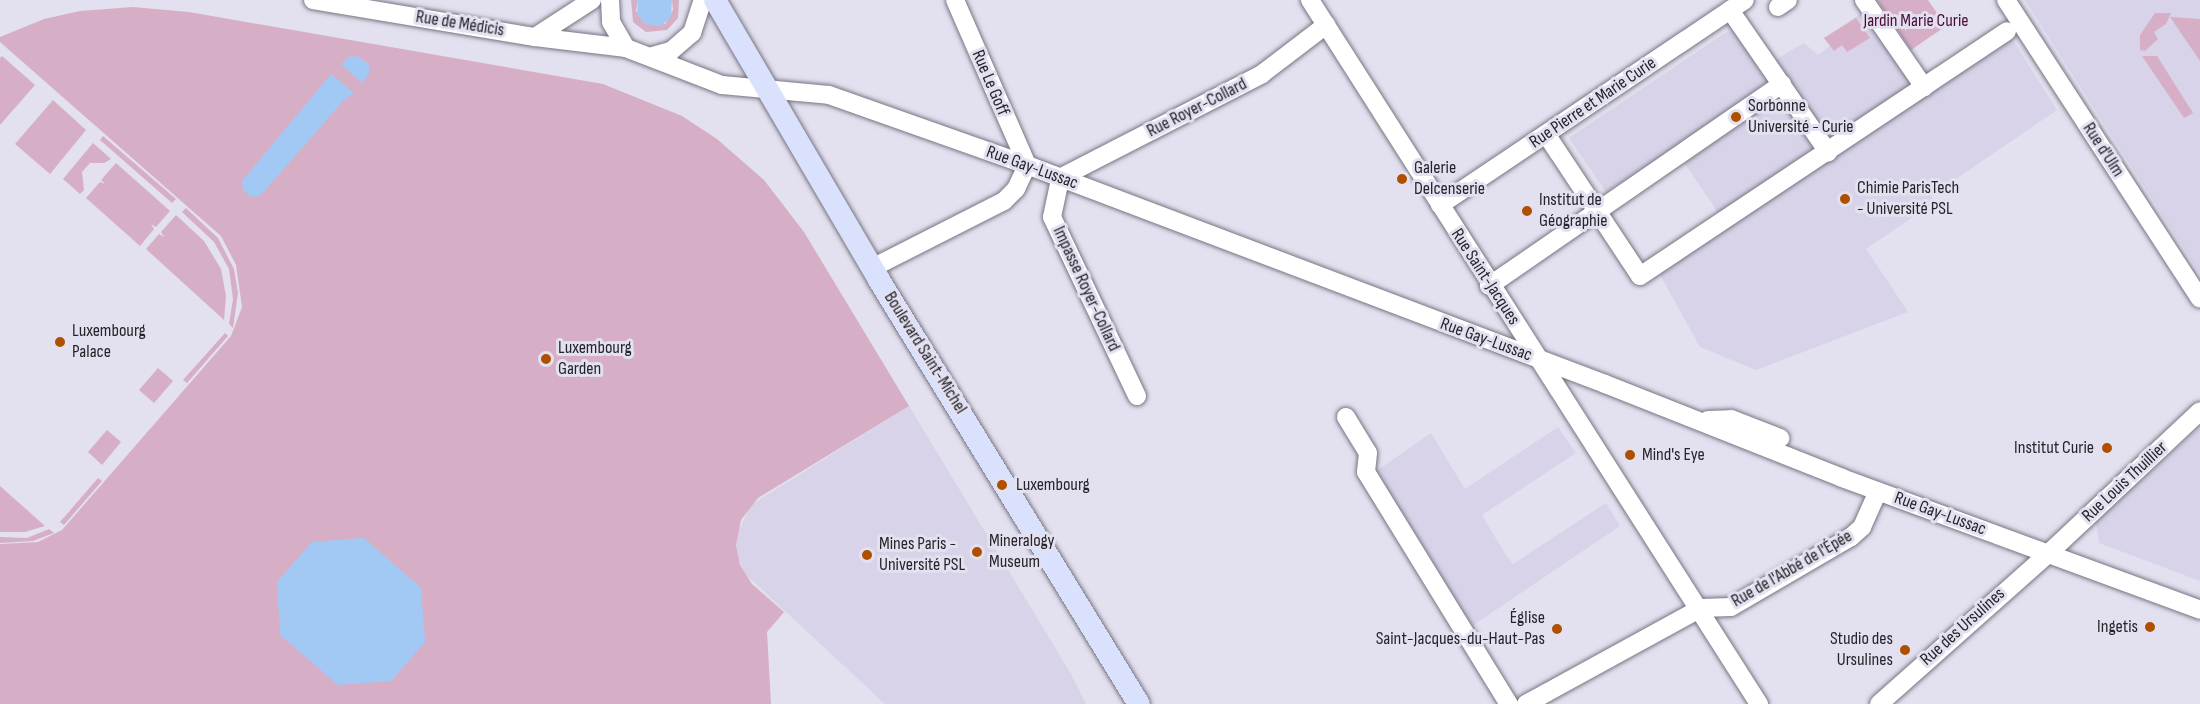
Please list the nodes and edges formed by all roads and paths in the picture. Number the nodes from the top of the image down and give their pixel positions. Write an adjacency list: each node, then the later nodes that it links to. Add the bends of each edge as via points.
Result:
1 (314, 0): 14 (street, Rue de Médicis)
2 (592, 0): 14 (street)
3 (610, 0): 15 (street, via 611,22)
4 (703, 0): 16 (street, via 692,33 671,51)
5 (715, 0): 19 (main road, Boulevard Saint-Michel)
6 (955, 0): 22 (street, Rue Le Goff)
7 (1310, 0): 12 (street, Rue Saint-Jacques)
8 (1745, 0): 11 (street, Rue Pierre et Marie Curie)
9 (1864, 0): 18 (street)
10 (2006, 0): 28 (street, Rue d'Ulm)
11 (1730, 10): 17 (street); 20 (street, Rue Pierre et Marie Curie)
12 (1326, 25): 23 (street, Rue Royer-Collard, via 1262,74); 24 (street, Rue Saint-Jacques)
13 (2007, 31): 18 (street)
14 (535, 37): 15 (street, Rue de Médicis)
15 (626, 48): 16 (street, Rue de Médicis)
16 (653, 56): 19 (street, Rue Gay-Lussac, via 722,86)
17 (1782, 84): 21 (street); 25 (street)
18 (1924, 87): 21 (street)
19 (768, 89): 22 (street, Rue Gay-Lussac, via 829,95); 26 (main road, Boulevard Saint-Michel)
20 (1546, 134): 24 (street, Rue Pierre et Marie Curie); 25 (street)
21 (1828, 152): 25 (street, via 1640,276)
22 (1027, 165): 23 (street, Rue Gay-Lussac); 26 (street, via 1016,189 1004,201)
23 (1060, 178): 29 (street, Rue Gay-Lussac); 30 (street, Impasse Royer-Collard, via 1052,217)
24 (1440, 205): 27 (street, Rue Saint-Jacques)
25 (1597, 212): 27 (street)
26 (872, 268): 39 (main road, Boulevard Saint-Michel)
27 (1489, 286): 29 (street, Rue Saint-Jacques)
28 (2200, 299)
29 (1540, 360): 33 (street, Rue Gay-Lussac); 37 (street, Rue Saint-Jacques)
30 (1137, 396)
31 (2200, 411): 36 (street, Rue Louis Thuillier)
32 (1346, 417): 40 (street, via 1368,453 1365,472)
33 (1697, 420): 34 (street, via 1731,419); 35 (street, Rue Gay-Lussac)
34 (1780, 438)
35 (1878, 491): 36 (street, Rue Gay-Lussac); 37 (street, Rue de l'Abbé de l'Épée, via 1862,527 1851,537 1731,607)
36 (2049, 553): 38 (street, Rue Gay-Lussac); 43 (street, Rue des Ursulines)
37 (1701, 608): 41 (street, Rue de l'Abbé de l'Épée); 42 (street, Rue Saint-Jacques)
38 (2200, 610)
39 (1139, 704)
40 (1509, 704)
41 (1526, 704)
42 (1759, 704)
43 (1879, 704)

